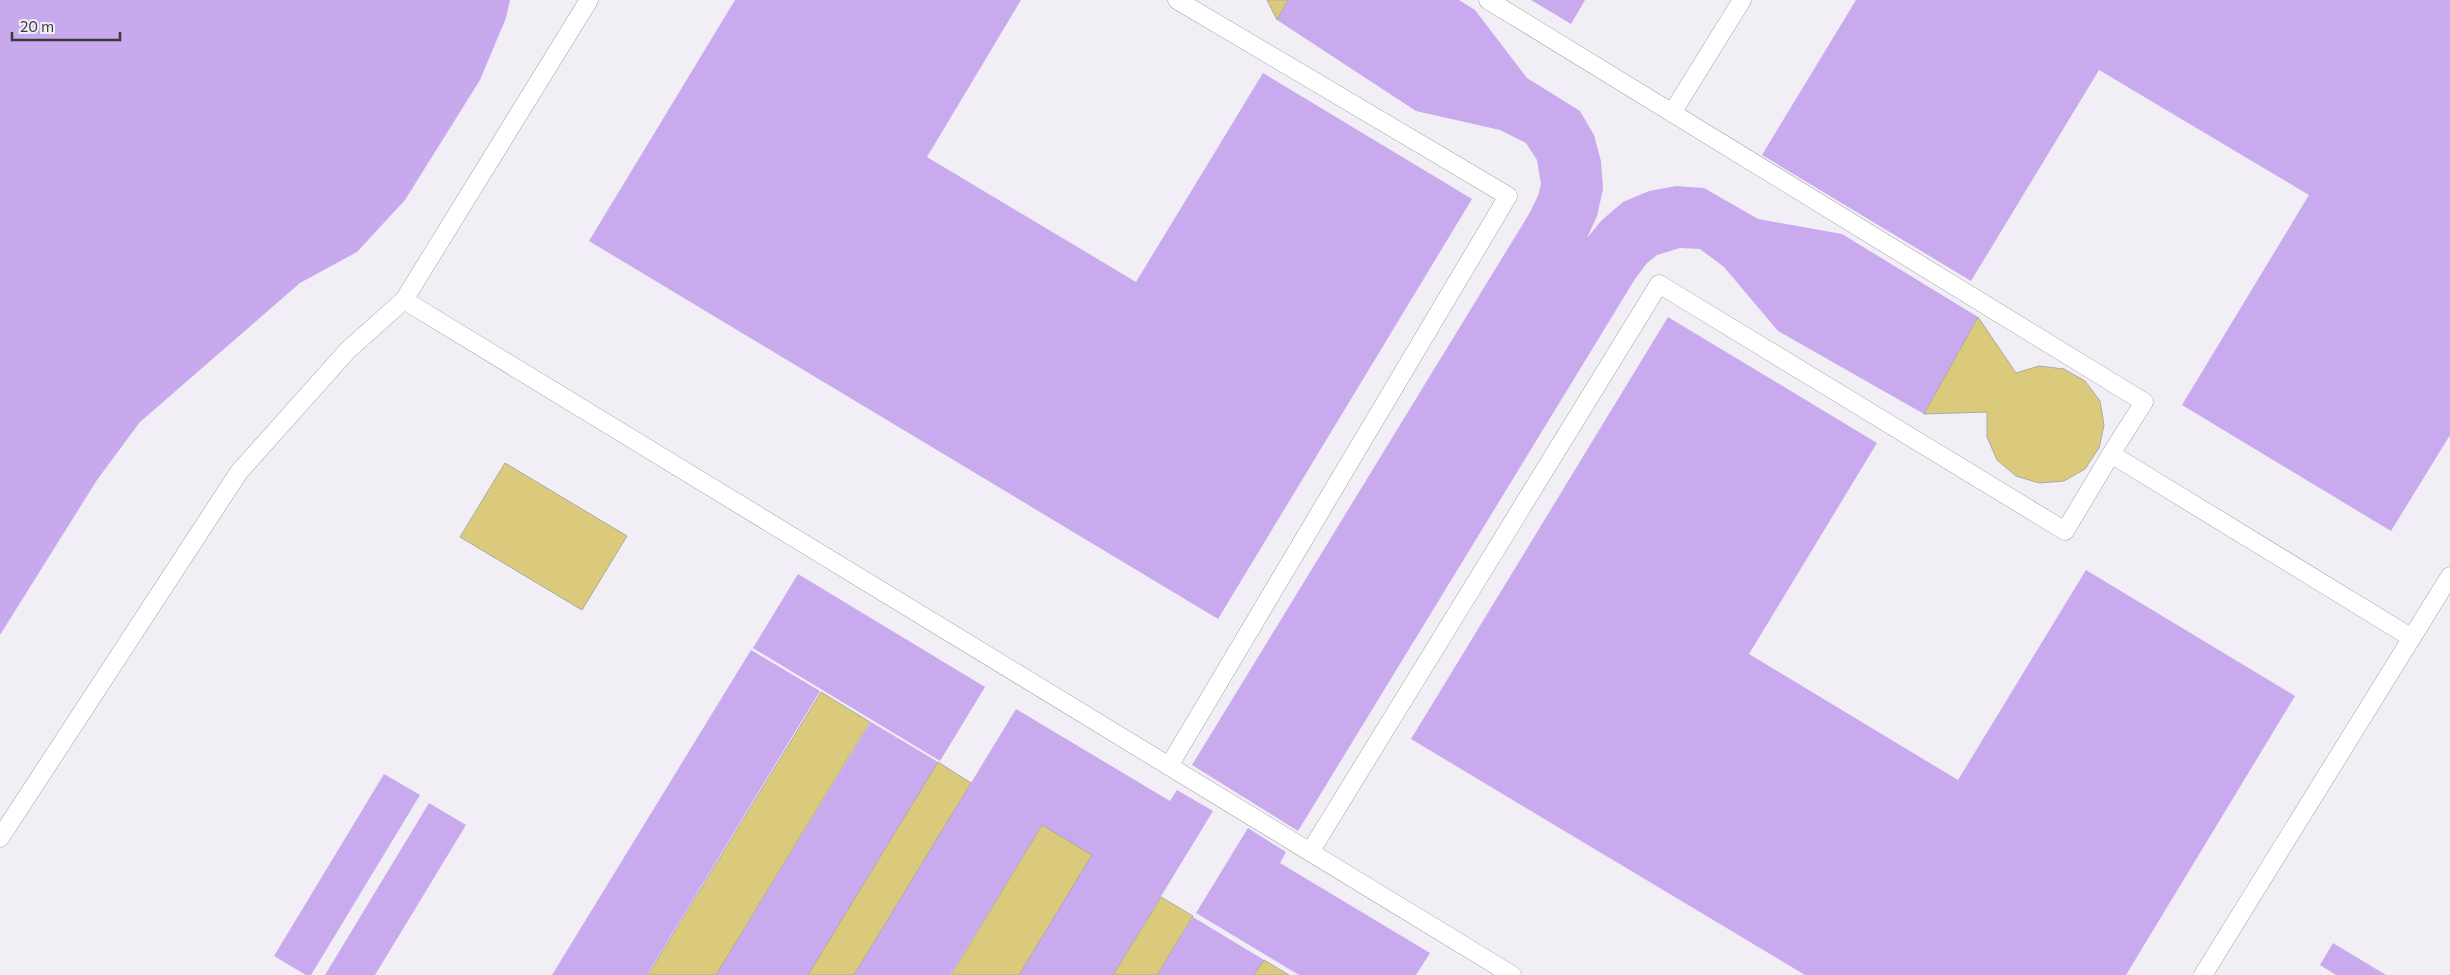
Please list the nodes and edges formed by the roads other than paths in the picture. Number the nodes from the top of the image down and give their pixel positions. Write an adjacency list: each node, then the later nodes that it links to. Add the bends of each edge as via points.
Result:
1 (589, 0): 6 (lane)
2 (1177, 0): 10 (lane, via 1508,196)
3 (1488, 0): 5 (lane)
4 (1742, 0): 5 (lane)
5 (1672, 113): 7 (lane, via 2144,402)
6 (404, 300): 10 (lane); 11 (lane, via 348,350 238,472)
7 (2112, 454): 9 (lane); 12 (lane, via 2064,531 1659,284)
8 (2450, 576): 9 (lane)
9 (2412, 638): 14 (lane)
10 (1169, 766): 12 (lane)
11 (0, 838)
12 (1310, 852): 13 (lane)
13 (1512, 975)
14 (2203, 975)

